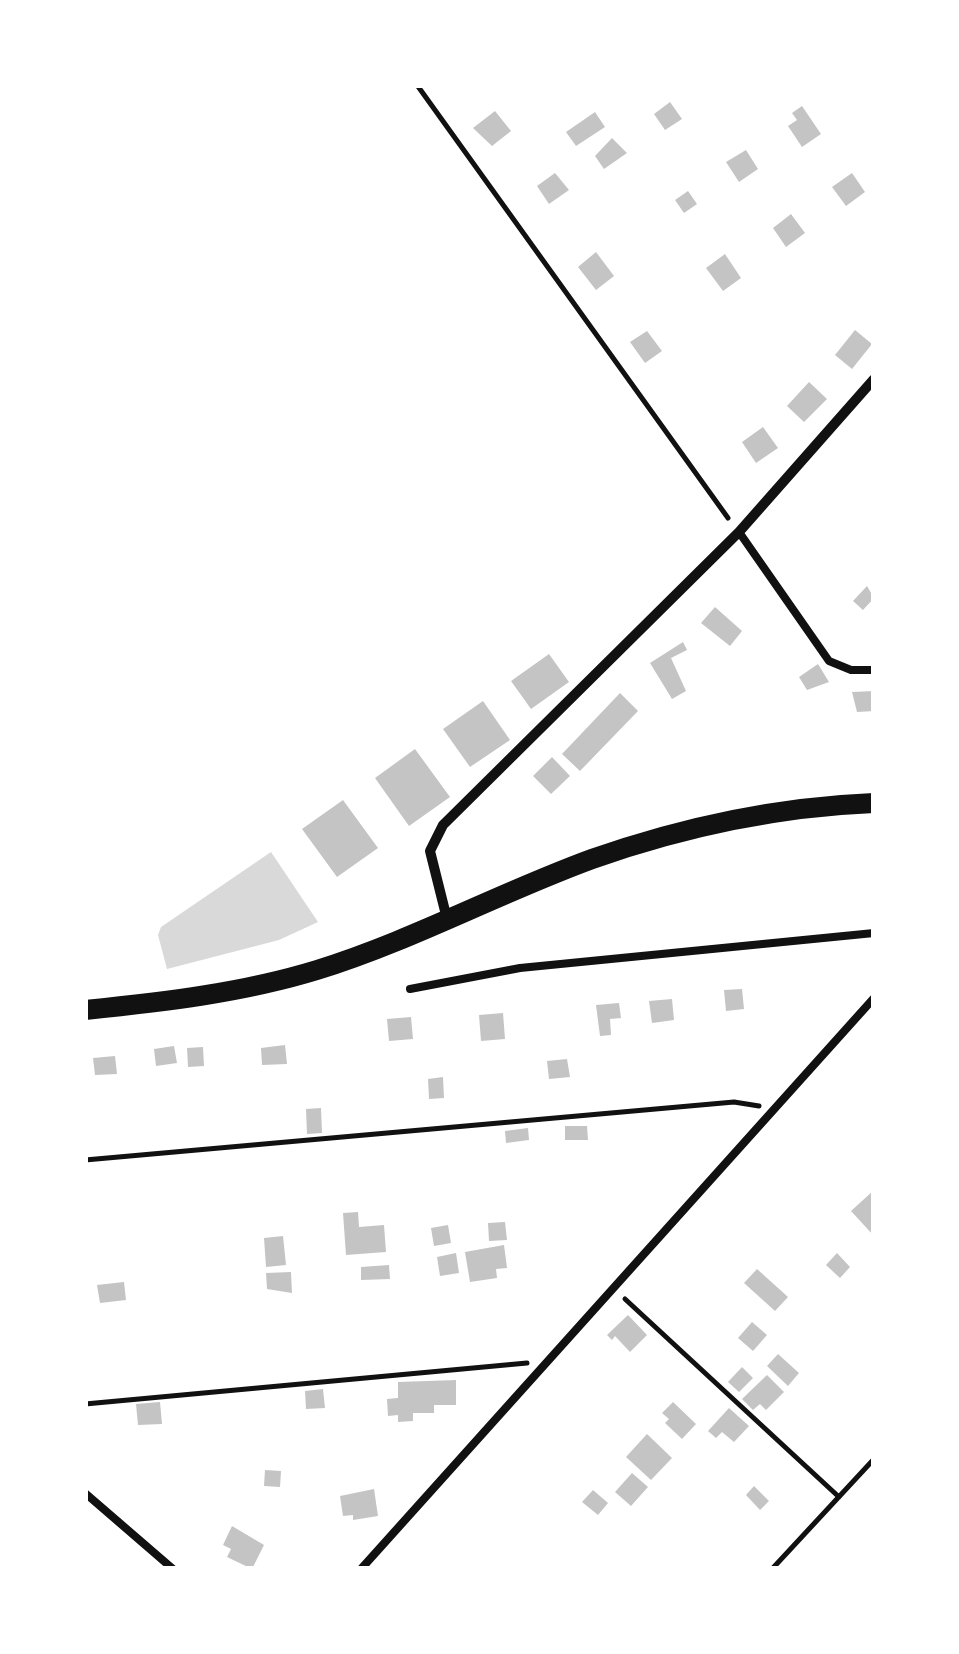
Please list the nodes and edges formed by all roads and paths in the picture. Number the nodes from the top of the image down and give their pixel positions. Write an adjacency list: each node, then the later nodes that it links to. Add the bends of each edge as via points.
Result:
1 (417, 85): 3 (path)
2 (874, 378): 3 (street)
3 (739, 532): 4 (lane, via 829,661); 6 (street, via 443,826 430,851)
4 (874, 670)
5 (874, 803): 6 (main road, via 682,831)
6 (447, 919): 10 (main road, via 277,982)
7 (874, 933): 8 (lane, via 520,968)
8 (410, 988)
9 (874, 998): 11 (lane)
10 (85, 1010)
11 (778, 1109): 12 (path, via 734,1102); 13 (lane)
12 (85, 1160)
13 (615, 1290): 14 (lane); 18 (path)
14 (545, 1366): 15 (path, via 516,1361); 20 (lane)
15 (85, 1404)
16 (874, 1459): 18 (path)
17 (85, 1493): 19 (lane)
18 (839, 1497): 21 (path)
19 (173, 1569)
20 (361, 1569)
21 (772, 1569)

